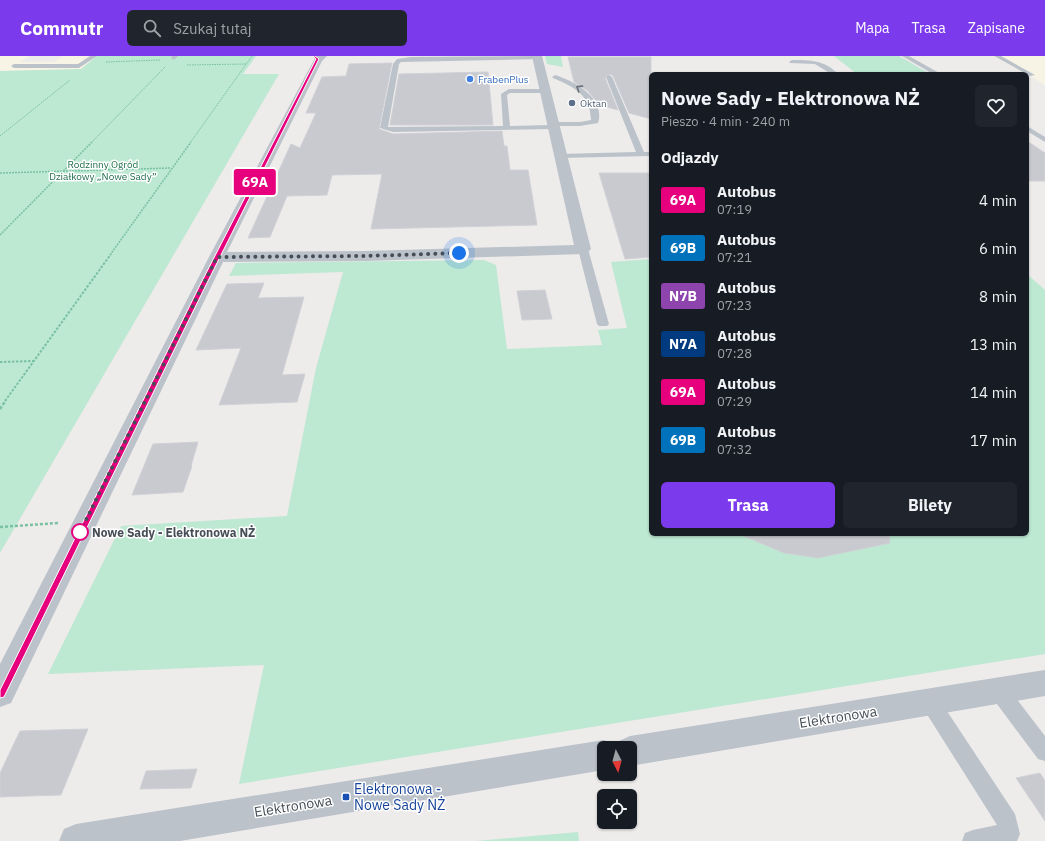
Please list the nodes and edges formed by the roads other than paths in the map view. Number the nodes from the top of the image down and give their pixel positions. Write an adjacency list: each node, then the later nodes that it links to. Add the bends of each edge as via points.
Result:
1 (94, 56): 7 (lane, via 79,66)
2 (905, 56): 9 (lane)
3 (997, 56): 10 (lane)
4 (318, 57): 24 (street)
5 (537, 57): 15 (street); 17 (lane, via 411,59 397,62 384,128)
6 (792, 62): 8 (lane, via 813,62 824,65)
7 (14, 66)
8 (833, 72)
9 (934, 72)
10 (1026, 72)
11 (1029, 73): 12 (lane)
12 (1032, 75)
13 (555, 77): 16 (lane, one-way to 13, via 595,121 596,114 586,92)
14 (609, 77): 20 (lane)
15 (544, 91): 16 (street); 17 (lane, via 509,91 504,94)
16 (553, 125): 17 (lane); 22 (street)
17 (507, 128)
18 (1029, 129): 19 (lane)
19 (1045, 140)
20 (641, 154): 21 (lane); 22 (lane)
21 (649, 154)
22 (561, 156): 23 (street)
23 (583, 249): 24 (street, via 366,256); 25 (lane)
24 (217, 257): 28 (street)
25 (603, 324)
26 (1045, 683): 27 (street, Elektronowa)
27 (998, 690): 29 (street, Elektronowa); 31 (lane)
28 (0, 694)
29 (930, 702): 30 (street, Elektronowa); 34 (lane, via 1007,822 1009,834)
30 (637, 750)
31 (1045, 752)
32 (597, 756): 33 (street, Elektronowa)
33 (76, 841)
34 (973, 841)

